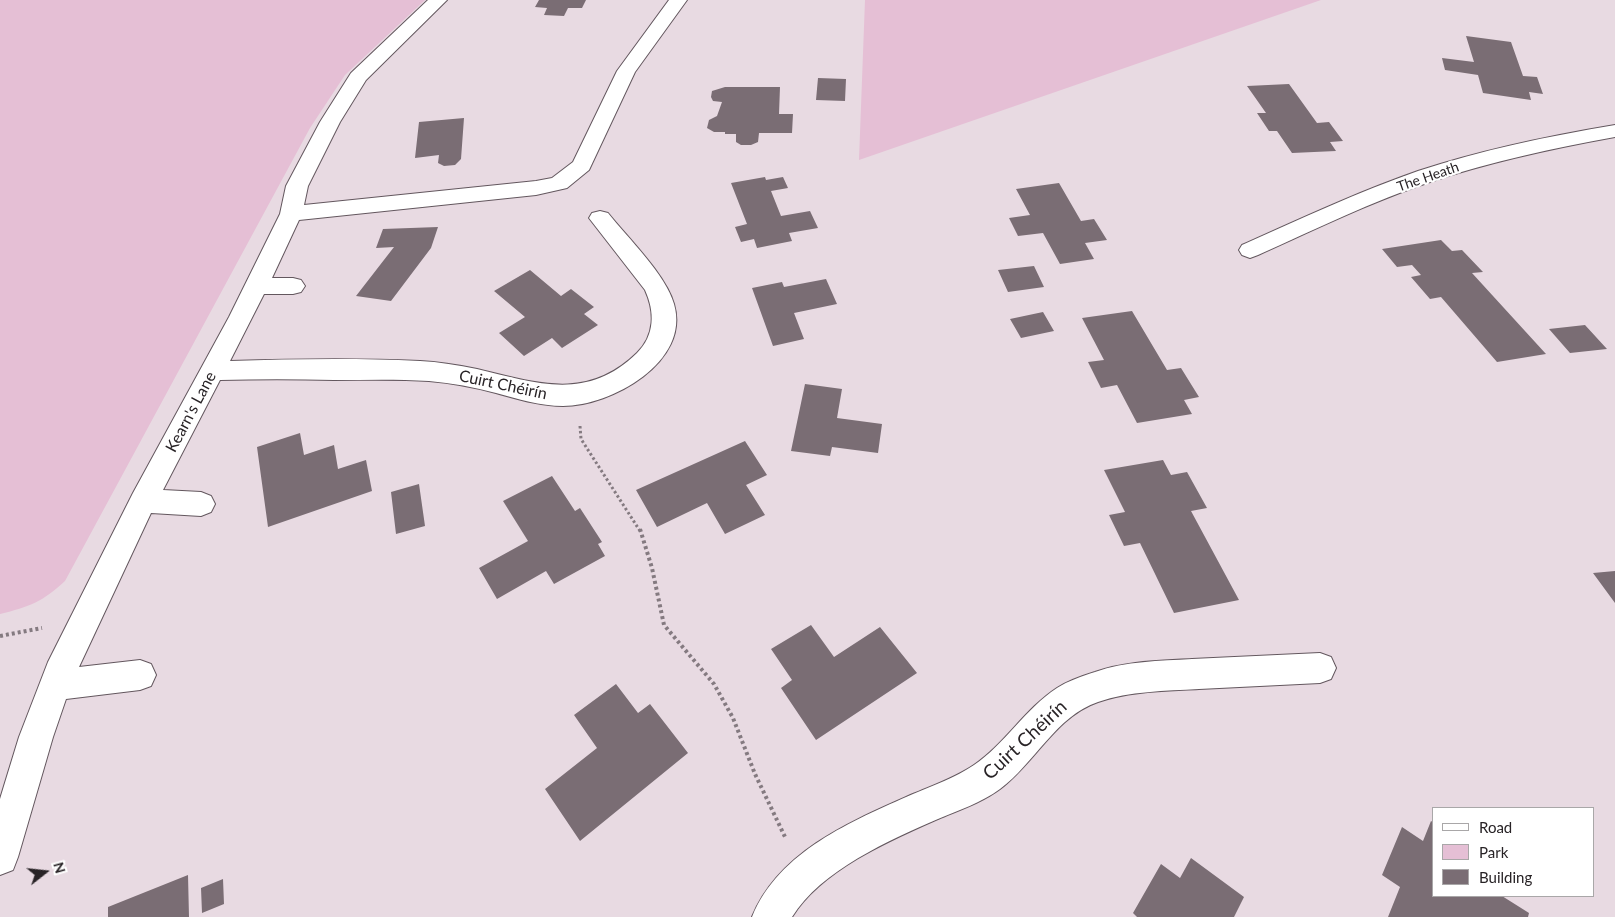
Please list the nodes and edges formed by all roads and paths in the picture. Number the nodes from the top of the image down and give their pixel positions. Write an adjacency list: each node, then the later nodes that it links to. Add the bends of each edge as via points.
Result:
1 (438, 0): 4 (street, Kearn's Lane, via 358,77 297,186)
2 (678, 0): 4 (street, via 623,77 582,165 559,183)
3 (1615, 131): 6 (street, The Heath, via 1519,150 1451,168 1336,210)
4 (291, 214): 7 (street, Kearn's Lane)
5 (600, 218): 10 (street, Cuirt Chéirín, via 655,286 666,318 664,332 647,359 632,371 593,390)
6 (1250, 250)
7 (256, 286): 8 (street); 9 (street, Kearn's Lane)
8 (293, 286)
9 (213, 371): 10 (street, Cuirt Chéirín, via 420,371 474,378 531,394); 11 (street, Kearn's Lane)
10 (573, 395): 17 (path, via 577,402 581,439 639,526 664,625 714,684 733,718 785,838)
11 (143, 501): 12 (street); 15 (street, Kearn's Lane)
12 (201, 504)
13 (1320, 668): 17 (street, Cuirt Chéirín, via 1135,678 1096,687 1069,698 1050,714 1006,764 986,778 963,792 918,809 877,830 827,858)
14 (140, 675): 15 (street)
15 (54, 685): 16 (street, Kearn's Lane)
16 (0, 857)
17 (807, 874): 18 (street, Cuirt Chéirín, via 792,886)
18 (771, 917)

